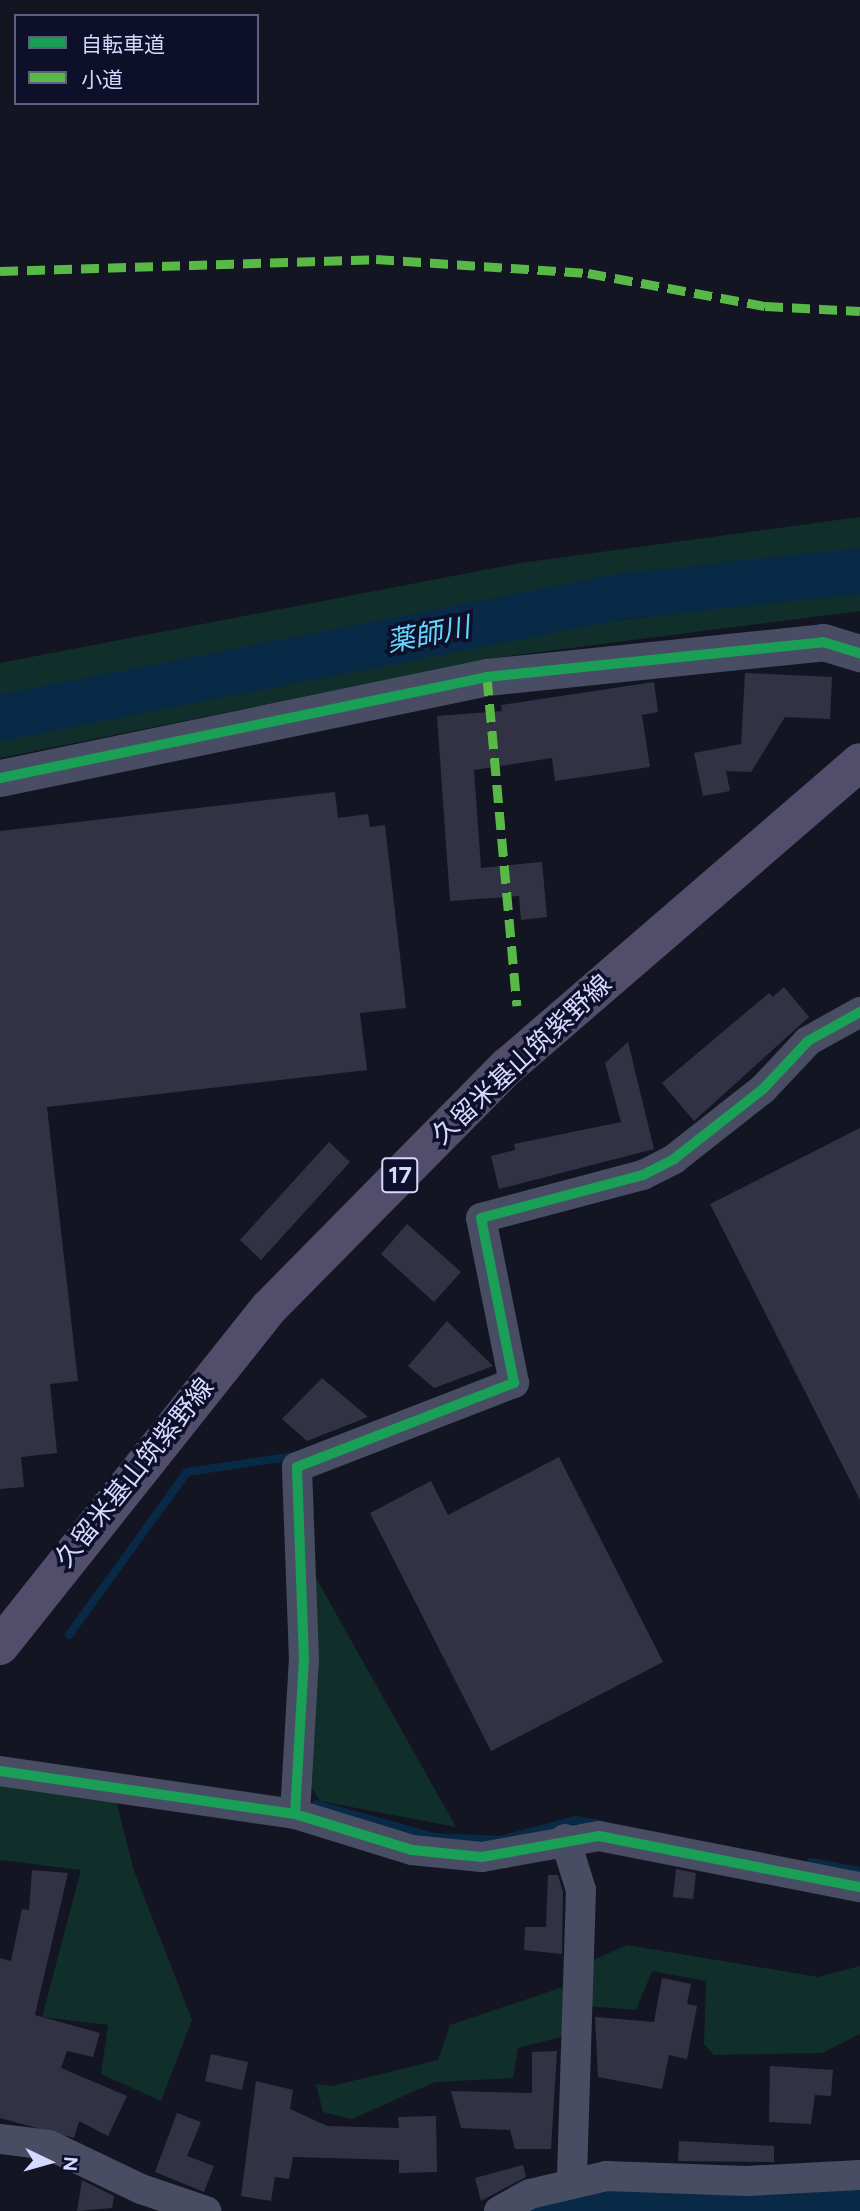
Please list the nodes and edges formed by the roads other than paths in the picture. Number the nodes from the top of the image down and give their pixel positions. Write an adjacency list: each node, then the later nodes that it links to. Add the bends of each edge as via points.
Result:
1 (860, 653): 3 (street, via 823,642 487,677)
2 (860, 762): 5 (main road, 久留米基山筑紫野線 / 17, via 508,1066 269,1308)
3 (0, 778)
4 (860, 1012): 7 (street, via 808,1041 763,1089 674,1159 643,1175 481,1218 514,1383 297,1467 304,1660)
5 (0, 1646)
6 (0, 1771): 7 (street)
7 (295, 1814): 8 (street, via 412,1850 468,1856)
8 (565, 1839): 9 (street, via 599,1836); 12 (street, via 581,1890)
9 (860, 1887)
10 (0, 2139): 13 (street, via 49,2145 141,2189)
11 (860, 2175): 12 (street, via 747,2181 606,2176)
12 (572, 2183): 14 (street)
13 (206, 2211)
14 (499, 2211)

